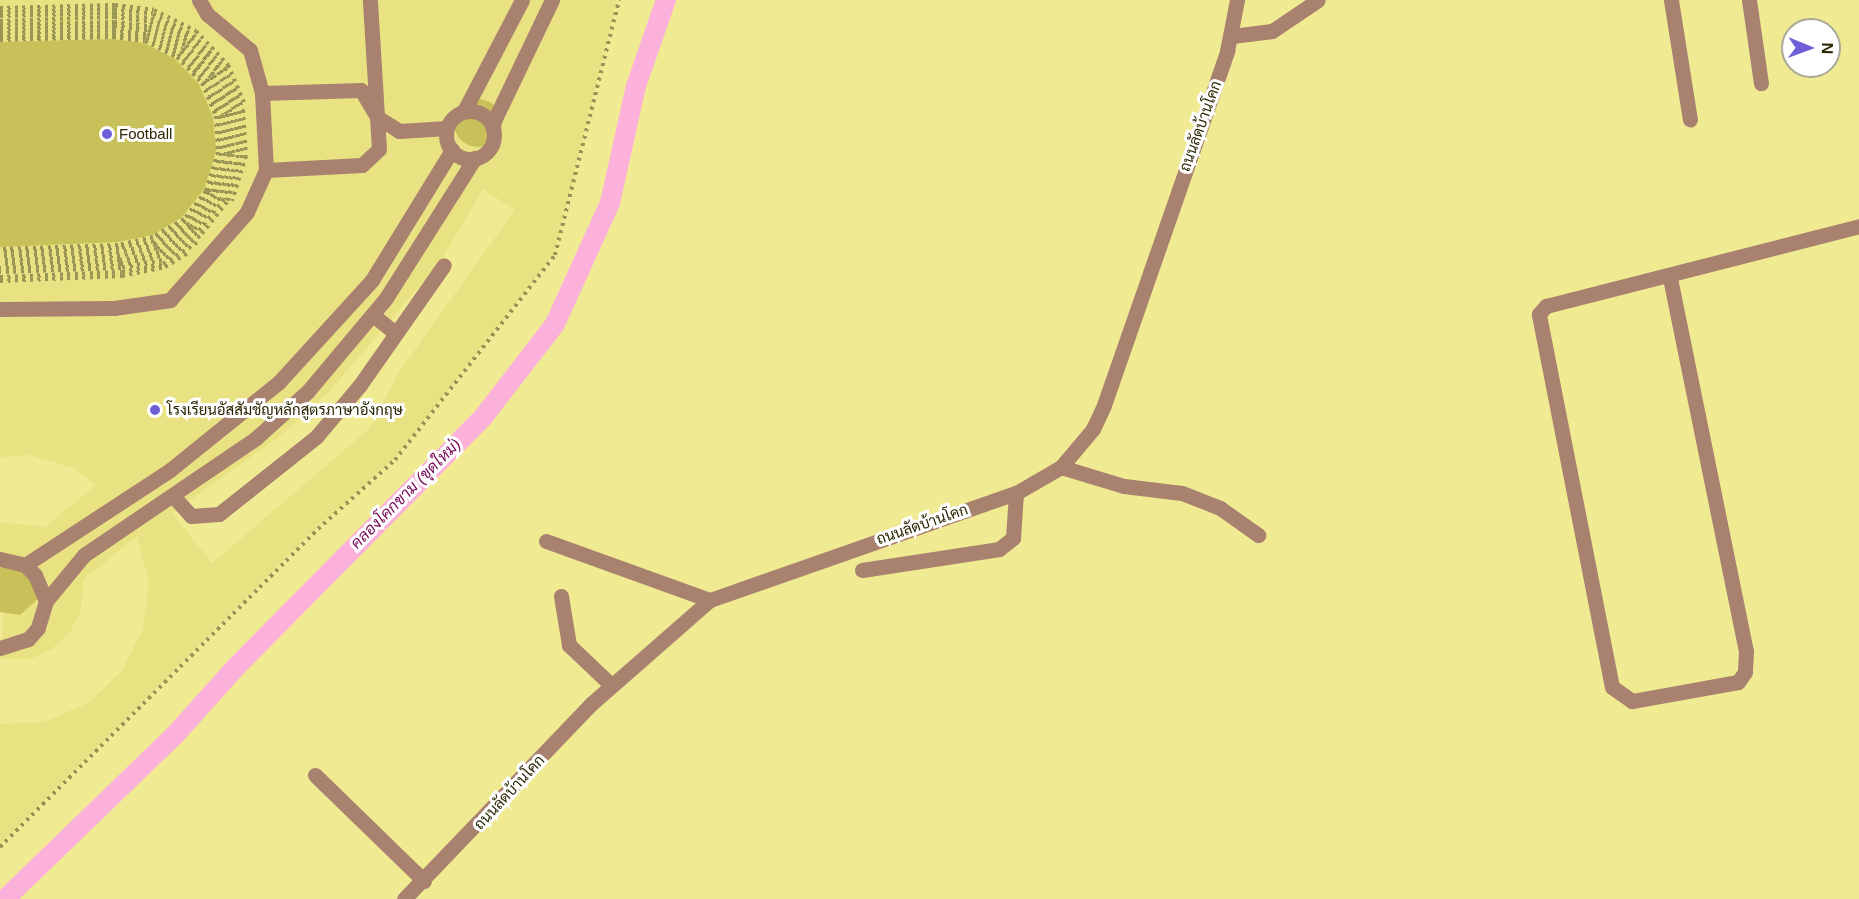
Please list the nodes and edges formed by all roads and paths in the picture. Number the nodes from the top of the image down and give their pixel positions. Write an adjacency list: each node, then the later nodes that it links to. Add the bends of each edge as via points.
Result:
1 (199, 0): 13 (street, via 207,14 250,50)
2 (370, 0): 15 (street)
3 (522, 0): 14 (street)
4 (552, 0): 17 (street)
5 (619, 0): 44 (path, via 555,255 395,460 318,529)
6 (1237, 0): 11 (street, ถนนลัดบ้านโคก)
7 (1318, 0): 11 (street, via 1272,31)
8 (1671, 0): 16 (street)
9 (1749, 0): 12 (street)
10 (0, 24): 24 (path, via 146,38 178,54 204,81 219,116 221,153 209,192 186,221 154,241); 24 (path, via 148,30 183,48 211,77 227,114 229,154 216,196 191,227 157,248 120,256); 24 (path, via 114,17 150,22 188,41 218,72 235,112 238,155 224,200 197,233 160,256 121,264); 24 (path, via 114,9 153,14 193,35 229,78 243,110 246,156 231,204 202,240 163,264 122,272)
11 (1232, 36): 30 (street, ถนนลัดบ้านโคก, via 1104,405 1093,429)
12 (1761, 83)
13 (262, 93): 15 (street, via 361,90); 22 (street)
14 (464, 111): 17 (street, via 480,113); 19 (street)
15 (377, 117): 18 (street); 20 (street)
16 (1690, 120)
17 (492, 125): 21 (street, via 489,149)
18 (399, 132): 19 (street, via 422,130); 20 (street)
19 (449, 140): 21 (street); 36 (street, via 372,280 279,382 170,470)
20 (379, 149): 22 (street, via 363,165)
21 (475, 158): 28 (street)
22 (266, 170): 27 (street, via 247,212 170,300 114,308)
23 (1859, 226): 26 (street)
24 (0, 264)
25 (444, 265): 29 (street)
26 (1670, 278): 26 (street, via 1746,651 1745,672 1738,682 1632,701 1620,698 1612,687 1539,315 1546,306)
27 (0, 309)
28 (373, 315): 29 (street); 32 (street, via 308,391 256,438)
29 (395, 333): 32 (street, via 316,437 219,514 191,516)
30 (1060, 467): 31 (street, ถนนลัดบ้านโคก); 33 (street, via 1124,486 1182,493 1220,508)
31 (1016, 493): 37 (street, via 1013,538 999,549); 39 (street, ถนนลัดบ้านโคก)
32 (174, 497): 40 (street, via 84,555)
33 (1258, 535)
34 (546, 541): 39 (street)
35 (0, 559): 36 (street)
36 (25, 565): 40 (street, via 43,587)
37 (862, 570)
38 (561, 597): 42 (street, via 569,645)
39 (710, 600): 42 (street, ถนนลัดบ้านโคก)
40 (46, 601): 41 (street, via 44,616 28,639)
41 (0, 648)
42 (611, 685): 45 (street, ถนนลัดบ้านโคก)
43 (315, 775): 45 (street)
44 (0, 847)
45 (424, 881): 46 (street, ถนนลัดบ้านโคก)
46 (404, 899)

